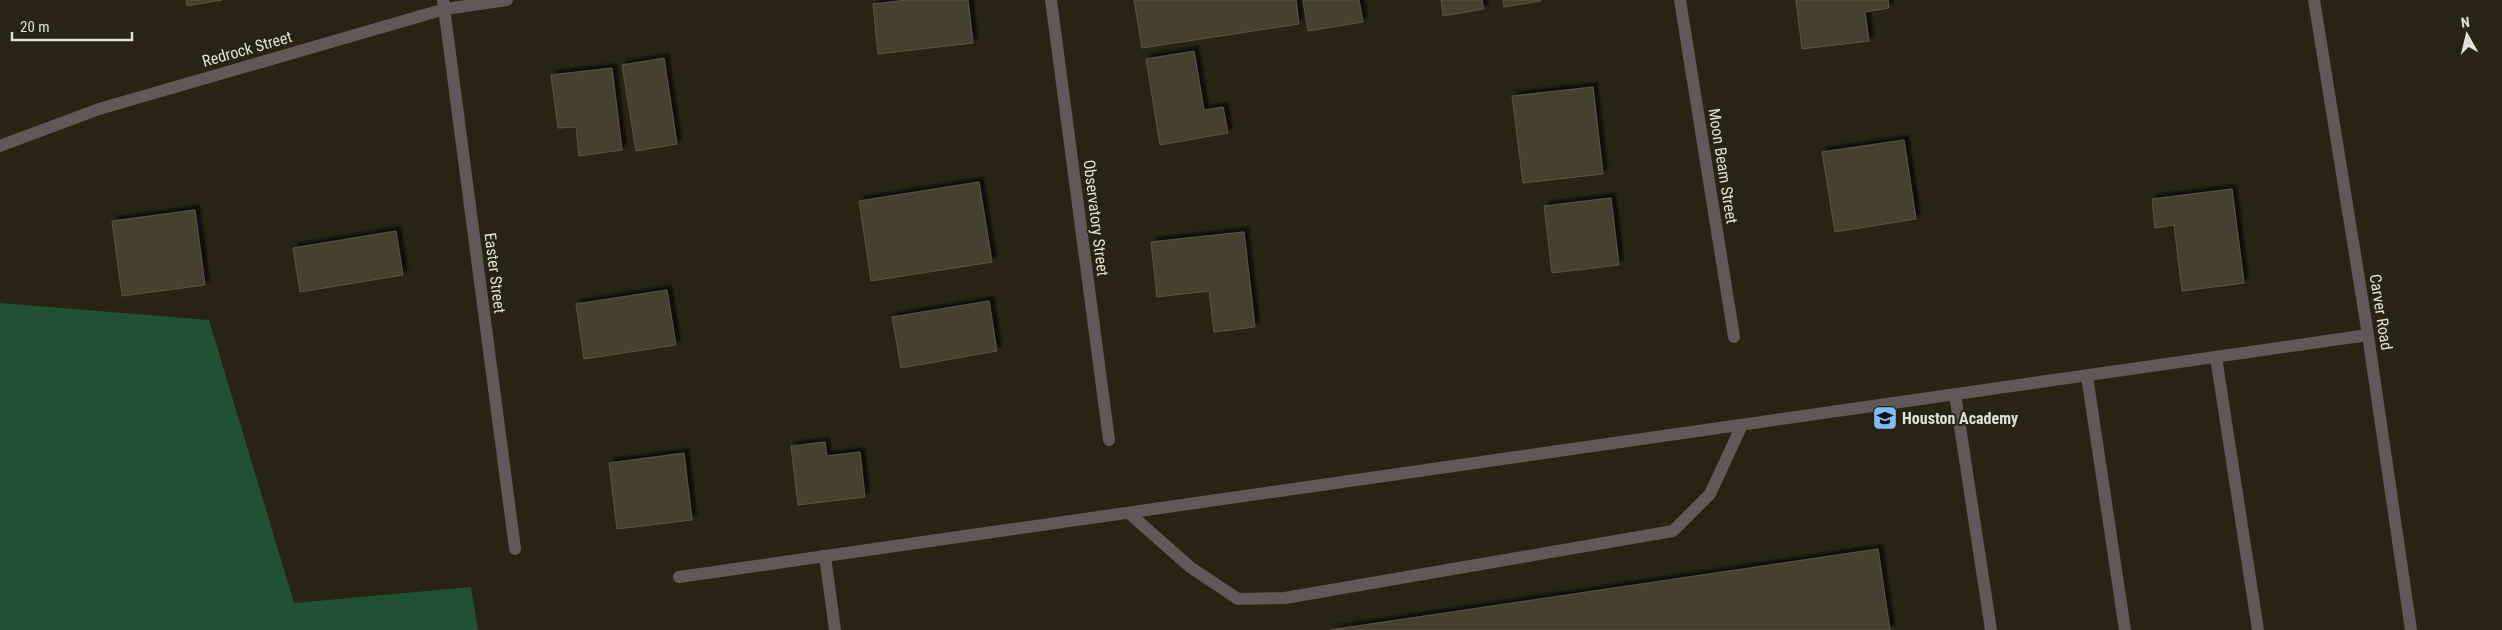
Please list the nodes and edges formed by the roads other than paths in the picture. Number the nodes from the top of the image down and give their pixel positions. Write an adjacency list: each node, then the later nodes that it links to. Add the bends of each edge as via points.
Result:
1 (507, 0): 5 (street, Redrock Street)
2 (1051, 0): 13 (street, Observatory Street)
3 (1680, 0): 8 (street, Moon Beam Street)
4 (2314, 0): 7 (street, Carver Road)
5 (444, 4): 6 (street, Redrock Street, via 99,109); 15 (street, Easter Street)
6 (0, 146)
7 (2368, 335): 9 (street); 22 (street, Carver Road)
8 (1734, 337)
9 (2216, 357): 10 (street); 21 (street)
10 (2087, 376): 11 (street); 20 (street)
11 (1955, 394): 12 (street); 19 (street)
12 (1742, 425): 14 (street); 14 (street, via 1710,494 1673,531 1285,598 1238,600 1190,567)
13 (1109, 440)
14 (1129, 513): 16 (street)
15 (515, 549)
16 (825, 556): 17 (street); 18 (street)
17 (679, 577)
18 (835, 630)
19 (1991, 630)
20 (2125, 630)
21 (2258, 630)
22 (2411, 630)

